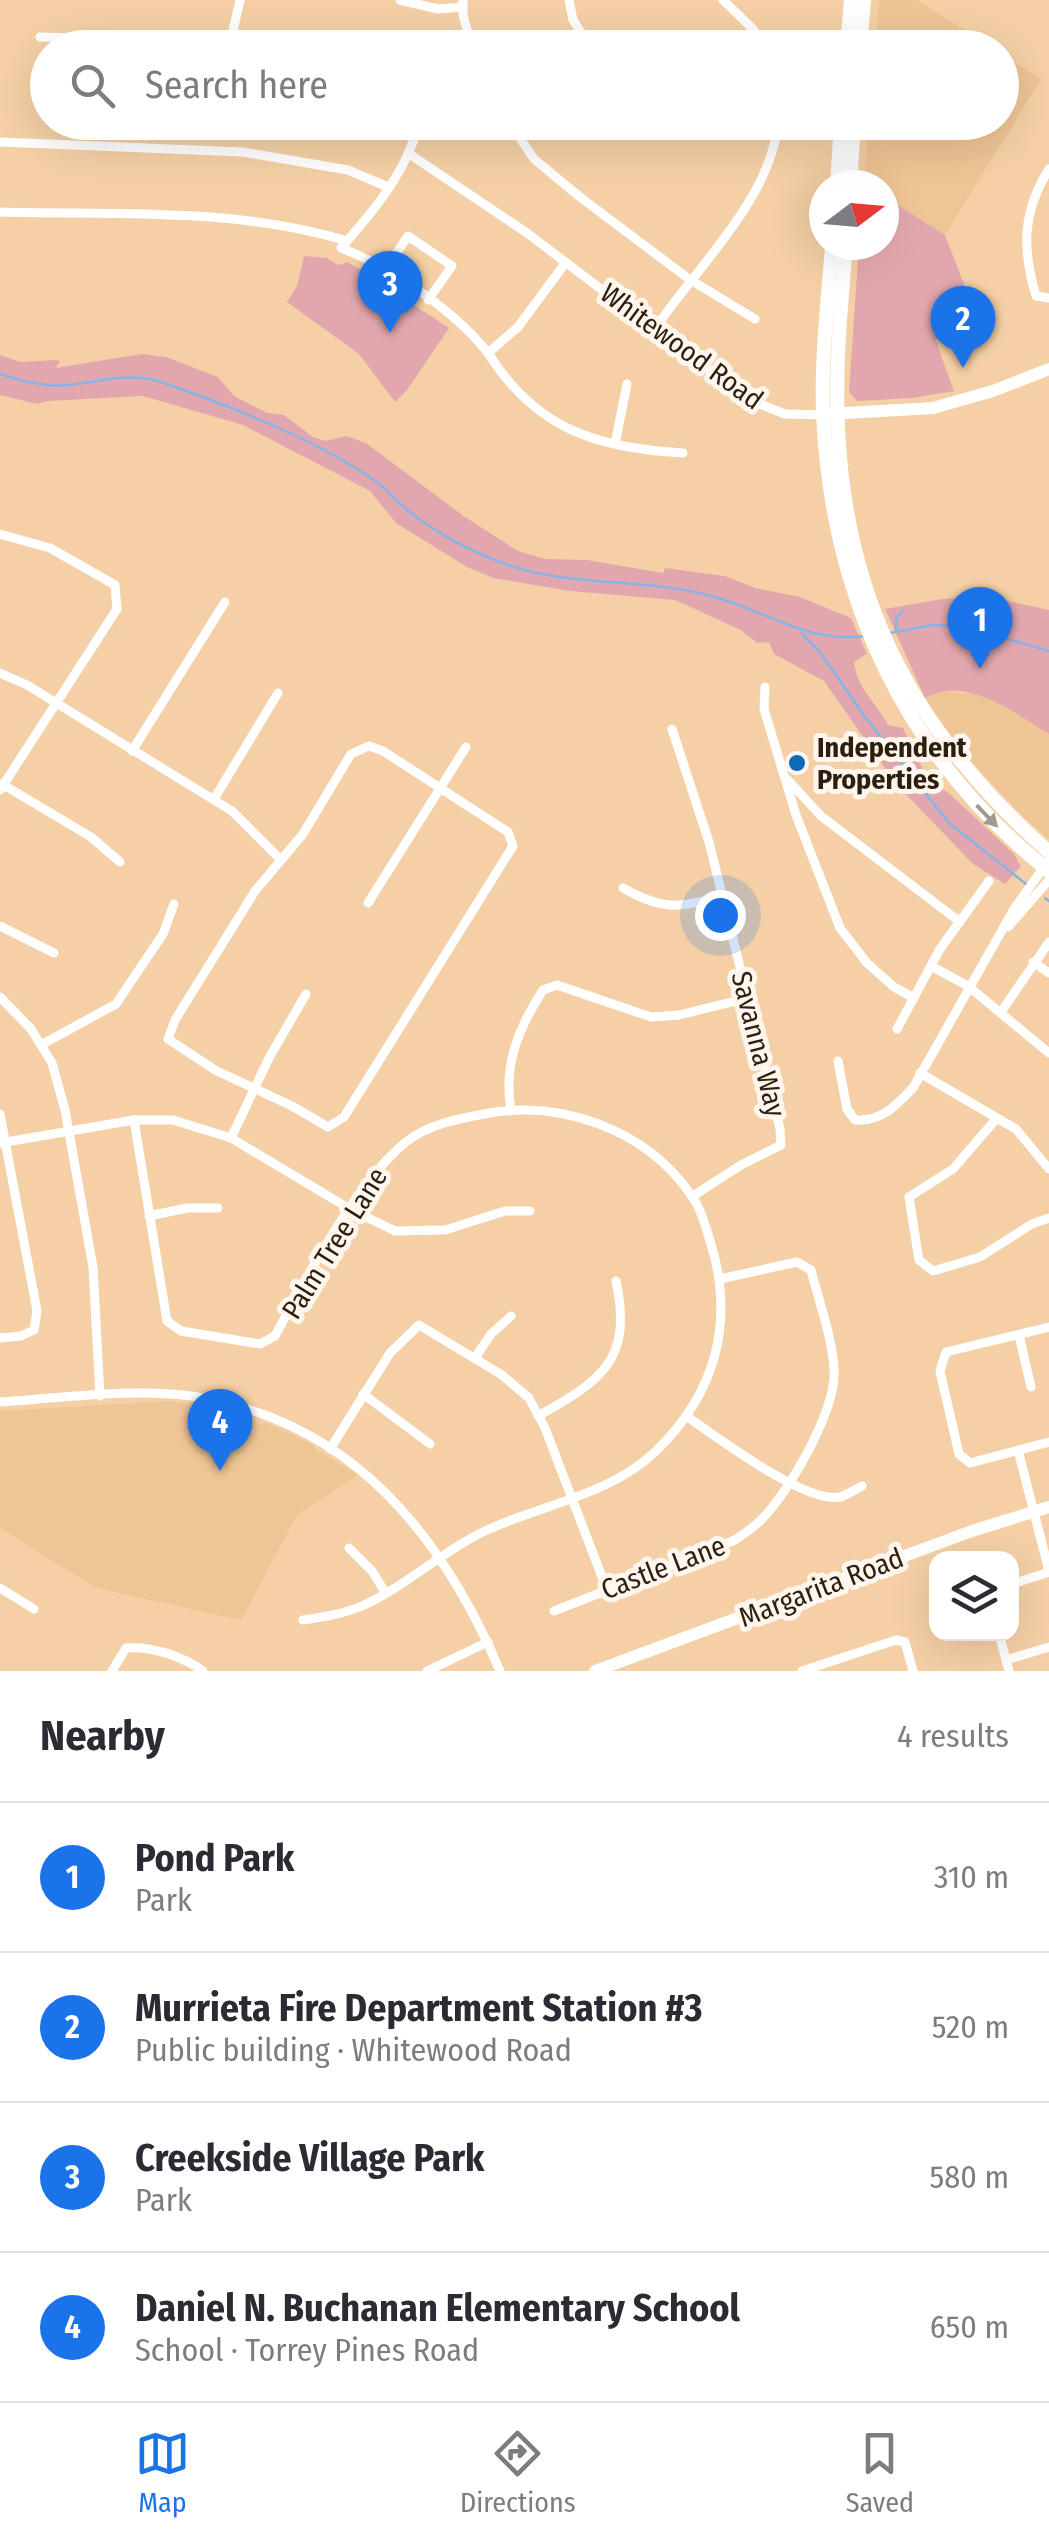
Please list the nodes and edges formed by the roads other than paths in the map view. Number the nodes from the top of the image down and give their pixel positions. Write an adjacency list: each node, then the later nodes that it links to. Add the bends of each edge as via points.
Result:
1 (240, 0): 7 (street)
2 (400, 0): 6 (street, via 438,9)
3 (570, 0): 9 (street)
4 (723, 0): 10 (street)
5 (857, 0): 11 (main road); 12 (main road)
6 (464, 4): 8 (street)
7 (233, 30)
8 (469, 30)
9 (579, 30)
10 (753, 30)
11 (851, 30)
12 (858, 30)
13 (413, 140): 19 (street)
14 (521, 140): 30 (street, via 580,198)
15 (774, 140): 30 (street, via 747,205)
16 (841, 140): 20 (main road)
17 (853, 140): 21 (main road)
18 (0, 142): 23 (street, via 243,152 348,170)
19 (408, 154): 23 (street); 28 (street, Whitewood Road)
20 (838, 170)
21 (851, 170)
22 (1049, 170): 31 (street, via 1028,211 1025,239 1036,296)
23 (388, 187): 25 (street)
24 (0, 212): 25 (street, via 248,219)
25 (344, 245): 29 (street)
26 (832, 260): 38 (main road)
27 (845, 260): 38 (main road)
28 (566, 262): 34 (street, Whitewood Road, via 618,302); 35 (street, via 518,327)
29 (385, 270): 32 (street); 32 (street, via 408,236 452,266)
30 (689, 279): 33 (street); 34 (street)
31 (1049, 298)
32 (428, 300): 35 (street)
33 (755, 319)
34 (659, 322): 38 (street, Whitewood Road, via 713,373 764,408)
35 (488, 353): 39 (street, via 506,382 542,414 572,433)
36 (1049, 369): 38 (main road, Whitewood Road, via 933,408)
37 (627, 384): 39 (street)
38 (830, 414): 56 (main road, via 869,617 882,648 960,764)
39 (615, 444): 40 (street)
40 (682, 453)
41 (0, 534): 46 (street, via 50,548 115,585 117,609)
42 (226, 602): 49 (street)
43 (0, 674): 46 (street)
44 (765, 686): 50 (street, via 764,709)
45 (278, 693): 53 (street)
46 (54, 702): 49 (street); 51 (street)
47 (672, 729): 59 (street, Savanna Way)
48 (466, 747): 52 (street)
49 (132, 751): 53 (street)
50 (784, 776): 62 (street, via 821,816); 73 (street, via 840,928 867,963)
51 (1, 786): 55 (street)
52 (440, 788): 54 (street, via 369,746 351,754 303,834); 60 (street); 80 (street, via 508,832 513,846 344,1117 328,1127)
53 (214, 799): 54 (street)
54 (280, 859): 80 (street, via 168,1039)
55 (120, 862)
56 (1048, 866): 69 (street)
57 (989, 881): 62 (street)
58 (623, 888): 59 (street, via 655,905)
59 (722, 896): 72 (street, Savanna Way)
60 (368, 902)
61 (174, 904): 76 (street, via 163,934 116,1004)
62 (960, 922): 67 (street)
63 (0, 926): 65 (street)
64 (1049, 942): 66 (street)
65 (54, 953)
66 (1034, 962): 68 (street); 74 (street)
67 (932, 966): 69 (street); 73 (street)
68 (1049, 973)
69 (968, 986): 74 (street); 79 (street)
70 (306, 994): 80 (street)
71 (0, 998): 76 (street)
72 (748, 998): 81 (street, via 651,1018 557,985 542,990 508,1066); 89 (street, Savanna Way, via 781,1145)
73 (914, 998): 75 (street)
74 (1001, 1012): 77 (street)
75 (897, 1029)
76 (41, 1045): 85 (street, via 52,1063)
77 (1049, 1053)
78 (838, 1061): 79 (street, via 855,1120 870,1121 894,1108)
79 (920, 1074): 83 (street)
80 (254, 1089): 86 (street)
81 (511, 1111): 89 (street, Palm Tree Lane, via 568,1113 603,1125 635,1143); 91 (street, Palm Tree Lane, via 448,1121 409,1139 382,1163)
82 (0, 1114): 87 (street)
83 (997, 1118): 88 (street, via 1016,1129); 94 (street, via 953,1169 909,1197 919,1260 933,1271 980,1257)
84 (134, 1120): 85 (street); 86 (street, via 173,1120); 93 (street)
85 (68, 1132): 87 (street); 104 (street, via 93,1267)
86 (231, 1138): 91 (street)
87 (3, 1142): 100 (street, via 37,1312 34,1330)
88 (1049, 1169)
89 (693, 1196): 95 (street, Palm Tree Lane)
90 (218, 1208): 93 (street)
91 (350, 1210): 92 (street, via 415,1233); 93 (street, Palm Tree Lane, via 275,1336 260,1344 181,1331 167,1321)
92 (530, 1211)
93 (149, 1216)
94 (1049, 1218)
95 (720, 1279): 107 (street, Palm Tree Lane, via 718,1348); 112 (street, Castle Lane, via 797,1262 811,1270 834,1371 832,1396)
96 (616, 1281): 106 (street, via 622,1338 605,1368 585,1389)
97 (511, 1316): 101 (street)
98 (1049, 1327): 99 (street)
99 (1019, 1334): 102 (street); 111 (street, via 946,1352 940,1370 959,1454 970,1463)
100 (0, 1338)
101 (475, 1358): 103 (street, via 418,1324); 106 (street, via 528,1398)
102 (1031, 1387)
103 (363, 1394): 109 (street); 110 (street)
104 (100, 1396): 105 (street); 110 (street, via 197,1397 270,1418)
105 (0, 1402)
106 (538, 1416): 114 (street)
107 (686, 1416): 112 (street); 114 (street, Palm Tree Lane, via 654,1454 624,1476)
108 (1049, 1442): 111 (street)
109 (430, 1444)
110 (330, 1449): 118 (street, via 388,1492)
111 (1018, 1450): 116 (street)
112 (789, 1482): 113 (street, via 819,1496 841,1497); 122 (street, Castle Lane, via 759,1523 735,1540)
113 (862, 1486)
114 (571, 1497): 118 (street, Palm Tree Lane, via 481,1532); 122 (street)
115 (1049, 1507): 116 (main road, Margarita Road)
116 (1032, 1511): 119 (street); 136 (main road, Margarita Road)
117 (349, 1548): 123 (street)
118 (440, 1558): 123 (street, Palm Tree Lane); 128 (street)
119 (1049, 1571): 120 (street)
120 (1019, 1582)
121 (0, 1588): 124 (street)
122 (607, 1590): 125 (street, Castle Lane)
123 (385, 1592): 126 (street, Palm Tree Lane, via 342,1614)
124 (34, 1608)
125 (554, 1611)
126 (303, 1620)
127 (1002, 1641): 130 (street)
128 (488, 1642): 134 (street); 135 (street)
129 (1049, 1647): 130 (street)
130 (1006, 1660): 139 (street)
131 (814, 1669): 137 (street); 138 (street, via 887,1640 905,1642)
132 (112, 1671): 133 (street, via 126,1648 140,1647)
133 (203, 1671)
134 (427, 1671)
135 (500, 1671)
136 (595, 1671)
137 (802, 1671)
138 (912, 1671)
139 (1009, 1671)

